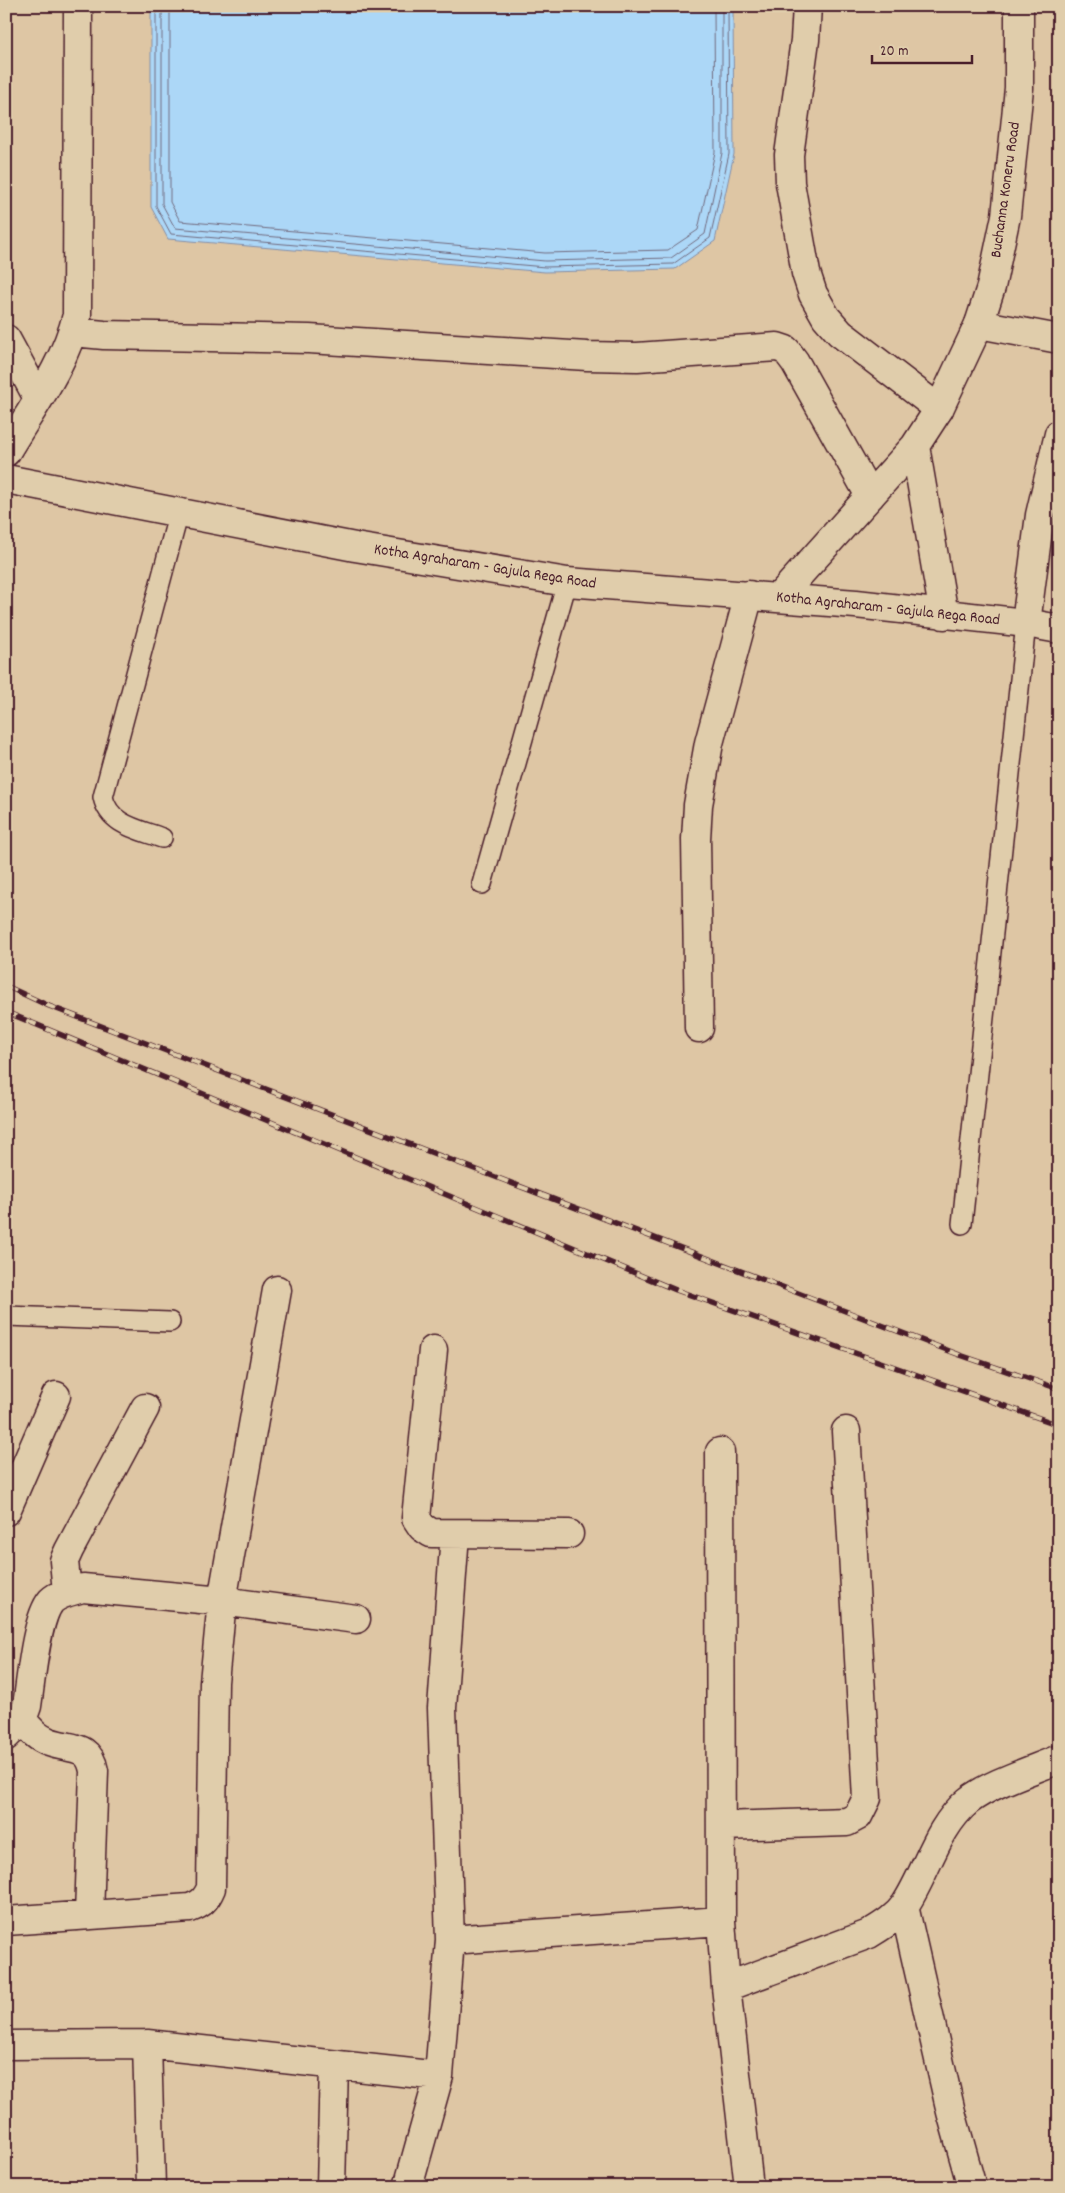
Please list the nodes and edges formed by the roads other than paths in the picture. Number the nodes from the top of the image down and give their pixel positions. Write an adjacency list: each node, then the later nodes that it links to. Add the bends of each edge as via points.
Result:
1 (78, 6): 5 (street, via 79,289)
2 (807, 6): 9 (street, via 789,155 790,182 810,287 840,333)
3 (1019, 6): 4 (street, Buchanna Koneru Road, via 1019,88 1006,216 991,287)
4 (979, 324): 7 (street); 9 (street, Buchanna Koneru Road)
5 (73, 332): 8 (street, via 59,364); 14 (street, via 309,339 637,357 776,347 786,350 795,362)
6 (6, 339): 8 (street)
7 (1059, 339)
8 (38, 398): 12 (street)
9 (939, 409): 11 (street, Buchanna Koneru Road)
10 (1059, 434): 20 (street, via 1040,515)
11 (915, 446): 14 (street, Buchanna Koneru Road); 19 (street)
12 (6, 452)
13 (6, 479): 15 (street, Kotha Agraharam - Gajula Rega Road)
14 (870, 496): 18 (street, Buchanna Koneru Road)
15 (179, 512): 16 (street, Kotha Agraharam - Gajula Rega Road, via 355,547); 22 (lane, via 103,797 105,807 122,824)
16 (567, 582): 17 (street, Kotha Agraharam - Gajula Rega Road); 23 (lane)
17 (749, 595): 18 (street, Kotha Agraharam - Gajula Rega Road); 24 (street, via 709,743 698,806)
18 (779, 597): 19 (street, Kotha Agraharam - Gajula Rega Road)
19 (944, 615): 20 (street, Kotha Agraharam - Gajula Rega Road)
20 (1026, 624): 21 (street, Kotha Agraharam - Gajula Rega Road); 25 (lane)
21 (1059, 629)
22 (162, 838)
23 (482, 884)
24 (699, 1028)
25 (962, 1224)
26 (277, 1290): 38 (street)
27 (6, 1316): 28 (lane)
28 (170, 1322)
29 (433, 1350): 35 (street, via 416,1518 431,1533)
30 (56, 1396): 34 (street)
31 (145, 1408): 37 (street, via 64,1561)
32 (846, 1432): 42 (street, via 867,1798 858,1816 847,1822)
33 (720, 1452): 42 (street)
34 (6, 1511)
35 (455, 1534): 36 (street); 47 (street, via 442,1708)
36 (569, 1534)
37 (67, 1592): 38 (street, via 83,1588); 40 (street, via 52,1600 43,1615 27,1706)
38 (222, 1601): 39 (street); 44 (street, via 214,1682 211,1888 207,1898 190,1908)
39 (356, 1619)
40 (14, 1728): 44 (street, via 48,1742 85,1751 92,1760)
41 (1057, 1765): 43 (street, via 992,1787 968,1801 946,1826)
42 (722, 1826): 46 (street)
43 (904, 1906): 48 (street, via 887,1923 869,1934); 57 (street, via 951,2112)
44 (89, 1915): 45 (street)
45 (6, 1921)
46 (720, 1921): 47 (street); 48 (street)
47 (450, 1940): 52 (street)
48 (726, 1987): 56 (street)
49 (146, 2044): 50 (street); 51 (street); 53 (street)
50 (6, 2045)
51 (334, 2065): 52 (street); 54 (street)
52 (440, 2076): 55 (street)
53 (151, 2187)
54 (331, 2187)
55 (408, 2187)
56 (749, 2187)
57 (972, 2187)

